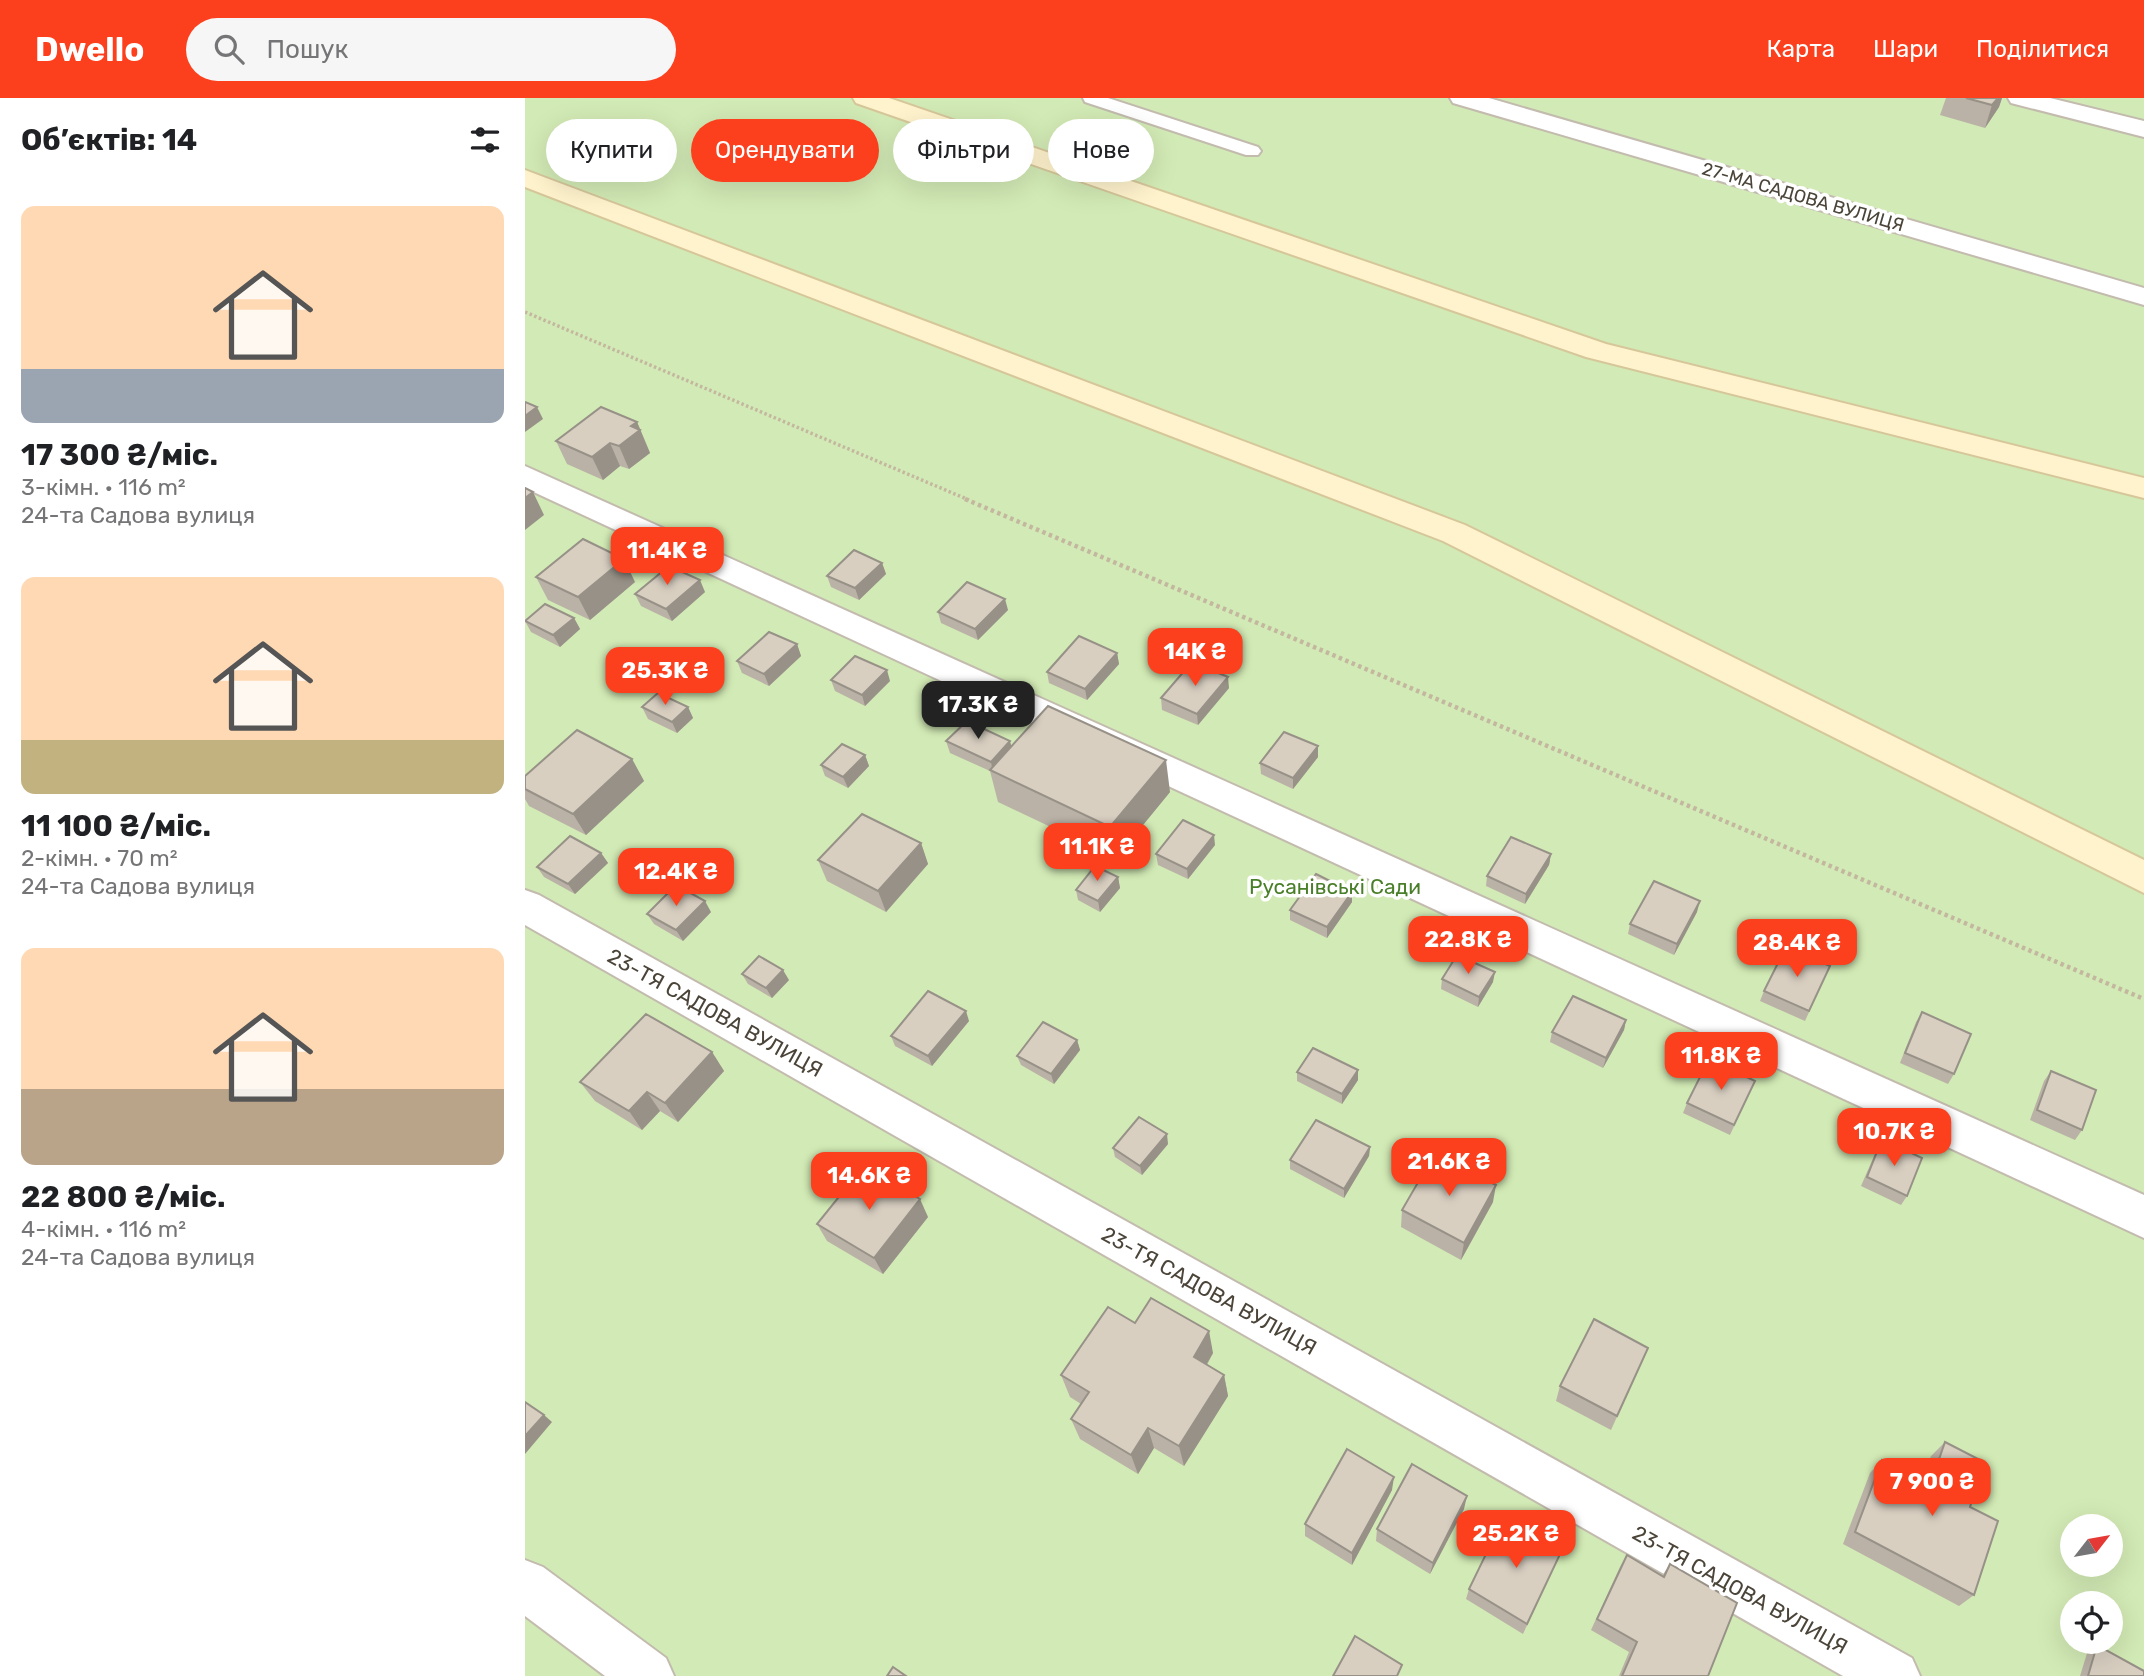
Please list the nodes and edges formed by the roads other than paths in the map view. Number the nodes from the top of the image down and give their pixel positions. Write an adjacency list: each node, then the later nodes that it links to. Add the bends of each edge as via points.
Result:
1 (865, 98): 10 (main road, via 1596,351)
2 (1091, 98): 6 (lane)
3 (1462, 98): 8 (street, 27-МА САДОВА ВУЛИЦЯ)
4 (2020, 98): 5 (street)
5 (2144, 129)
6 (1252, 151)
7 (525, 178): 11 (main road, via 1454,533)
8 (2144, 297)
9 (525, 476): 13 (street)
10 (2144, 488)
11 (2144, 878)
12 (525, 906): 16 (street, 23-ТЯ САДОВА ВУЛИЦЯ)
13 (2144, 1217)
14 (525, 1585): 15 (street)
15 (648, 1676)
16 (1894, 1676)

